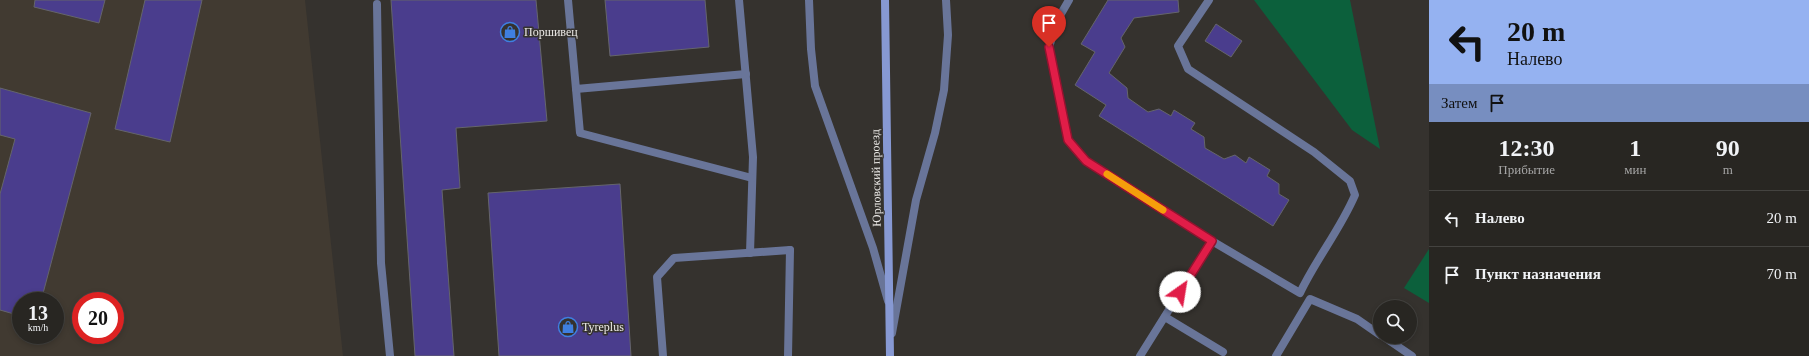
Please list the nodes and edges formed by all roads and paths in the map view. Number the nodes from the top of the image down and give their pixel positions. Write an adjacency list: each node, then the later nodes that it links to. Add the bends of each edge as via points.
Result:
1 (568, 0): 10 (street)
2 (739, 0): 9 (street)
3 (809, 0): 16 (street, via 815,86 873,248)
4 (886, 0): 16 (main road, Юрловский проезд)
5 (946, 0): 19 (street, via 948,35 944,90 916,200)
6 (1069, 0): 12 (street, via 1058,19 1049,47 1068,140 1086,161)
7 (1209, 0): 14 (street, via 1178,46 1188,70 1314,152 1350,181 1355,195)
8 (377, 4): 22 (street, via 381,263)
9 (746, 74): 10 (street); 11 (street, via 753,157)
10 (576, 89): 11 (street, via 580,133)
11 (752, 178): 13 (street)
12 (1212, 241): 14 (street); 17 (street)
13 (750, 253): 23 (street, via 674,258 657,277); 24 (street, via 790,250)
14 (1300, 293): 15 (street)
15 (1310, 299): 18 (street, via 1357,319); 27 (street)
16 (890, 307): 19 (main road, Юрловский проезд)
17 (1165, 317): 21 (street); 26 (street)
18 (1373, 330)
19 (890, 342): 25 (main road, Юрловский проезд)
20 (1394, 344): 28 (street)
21 (1224, 352)
22 (390, 356)
23 (663, 356)
24 (788, 356)
25 (890, 356)
26 (1140, 356)
27 (1276, 356)
28 (1412, 356)

